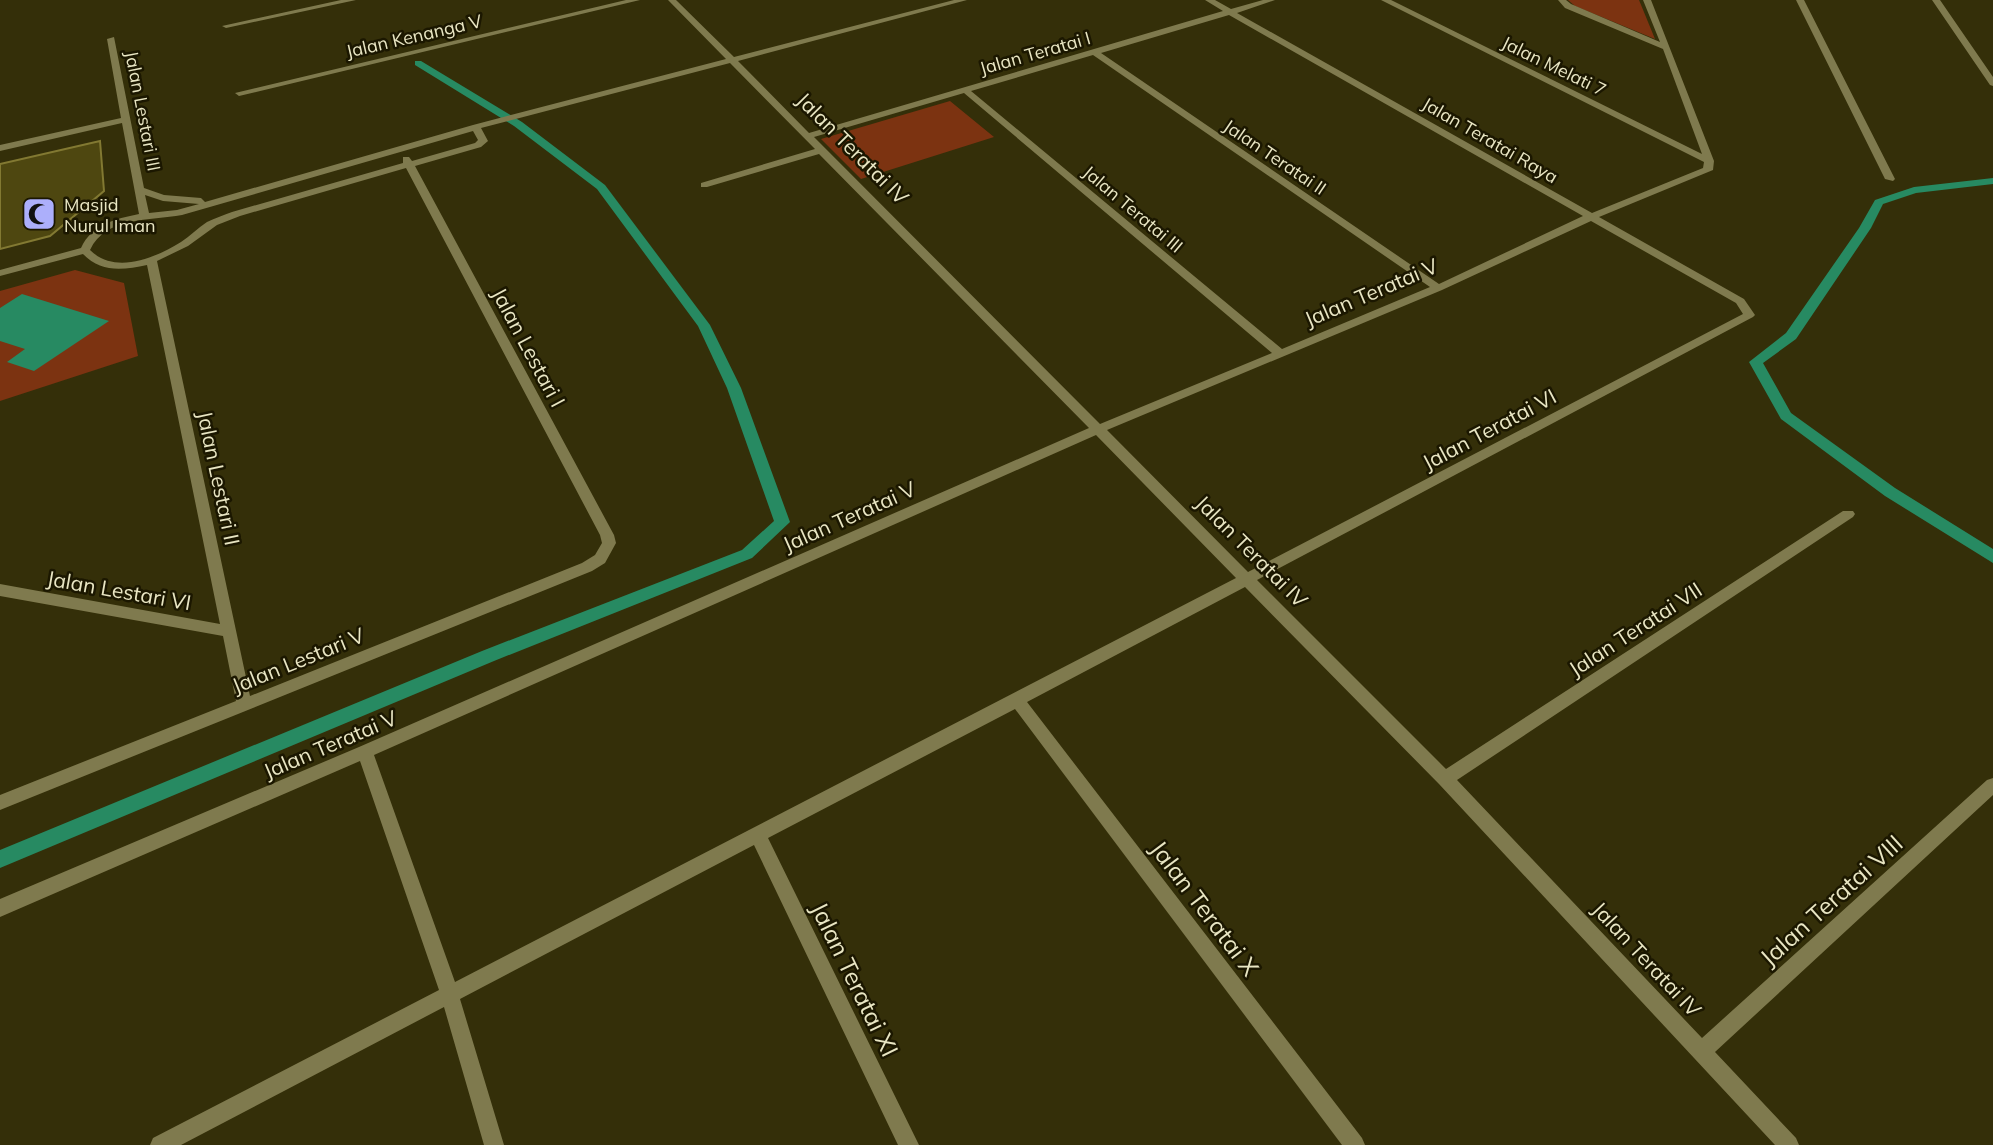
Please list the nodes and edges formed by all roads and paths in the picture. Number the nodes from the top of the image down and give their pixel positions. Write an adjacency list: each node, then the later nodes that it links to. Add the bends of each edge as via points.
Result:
1 (352, 0): 13 (street)
2 (636, 0): 20 (street, Jalan Kenanga V)
3 (672, 0): 17 (street, Jalan Teratai IV)
4 (963, 0): 17 (street)
5 (1209, 0): 12 (street, Jalan Teratai Raya)
6 (1270, 0): 12 (street, Jalan Teratai I)
7 (1385, 0): 27 (street, Jalan Melati 7)
8 (1562, 0): 15 (street)
9 (1647, 0): 15 (street)
10 (1800, 0): 29 (street)
11 (1936, 0): 18 (street)
12 (1230, 12): 16 (street, Jalan Teratai I); 34 (street, Jalan Teratai Raya)
13 (226, 26)
14 (111, 39): 21 (street, Jalan Lestari III)
15 (1667, 48): 27 (street)
16 (1094, 52): 19 (street, Jalan Teratai I); 38 (street, Jalan Teratai II)
17 (733, 60): 22 (street); 23 (street, Jalan Teratai IV)
18 (1993, 83)
19 (965, 90): 23 (street, Jalan Teratai I); 40 (street, Jalan Teratai III)
20 (239, 93)
21 (124, 120): 24 (street); 31 (street, Jalan Lestari III)
22 (476, 127): 25 (street); 28 (street, via 483,141 478,145)
23 (809, 136): 26 (street, Jalan Teratai IV)
24 (0, 148)
25 (400, 149): 28 (street, Jalan Lestari I); 32 (street)
26 (823, 150): 30 (street); 41 (street, Jalan Teratai IV)
27 (1709, 161): 34 (street, Jalan Teratai V, via 1708,170)
28 (410, 165): 36 (street, via 236,215 209,225 181,246); 43 (street, Jalan Lestari I, via 607,535)
29 (1890, 179)
30 (704, 185)
31 (141, 190): 32 (street, Jalan Lestari III, via 180,201); 33 (street, Jalan Lestari III)
32 (232, 197): 33 (street, via 178,213)
33 (144, 215): 35 (street, via 101,230)
34 (1590, 217): 38 (street, Jalan Teratai V); 39 (street, Jalan Teratai Raya, via 1740,301)
35 (85, 250): 36 (street, via 99,264 124,266); 37 (street)
36 (151, 260): 46 (street, Jalan Lestari II)
37 (0, 273)
38 (1438, 288): 40 (street, Jalan Teratai V)
39 (1749, 315): 44 (street, Jalan Teratai VI)
40 (1280, 353): 41 (street, Jalan Teratai V)
41 (1099, 429): 44 (street, Jalan Teratai IV); 49 (street, Jalan Teratai V)
42 (1848, 514): 50 (street, Jalan Teratai VII)
43 (607, 548): 48 (street, Jalan Lestari V, via 587,567)
44 (1247, 578): 47 (street, Jalan Teratai VI); 50 (street, Jalan Teratai IV)
45 (0, 590): 46 (street, Jalan Lestari VI)
46 (230, 632): 48 (street, Jalan Lestari II)
47 (1017, 700): 53 (street, Jalan Teratai VI); 60 (street, Jalan Teratai X)
48 (244, 704): 52 (street, Jalan Lestari V)
49 (365, 752): 54 (street, Jalan Teratai V); 55 (street)
50 (1445, 779): 56 (street, Jalan Teratai IV)
51 (1993, 785): 56 (street, Jalan Teratai VIII)
52 (0, 803)
53 (757, 834): 55 (street, Jalan Teratai VI); 59 (street, Jalan Teratai XI)
54 (0, 908)
55 (449, 993): 57 (street, Jalan Teratai VI); 58 (street)
56 (1702, 1051): 61 (street, Jalan Teratai IV)
57 (160, 1145)
58 (494, 1145)
59 (909, 1145)
60 (1355, 1145)
61 (1789, 1145)

